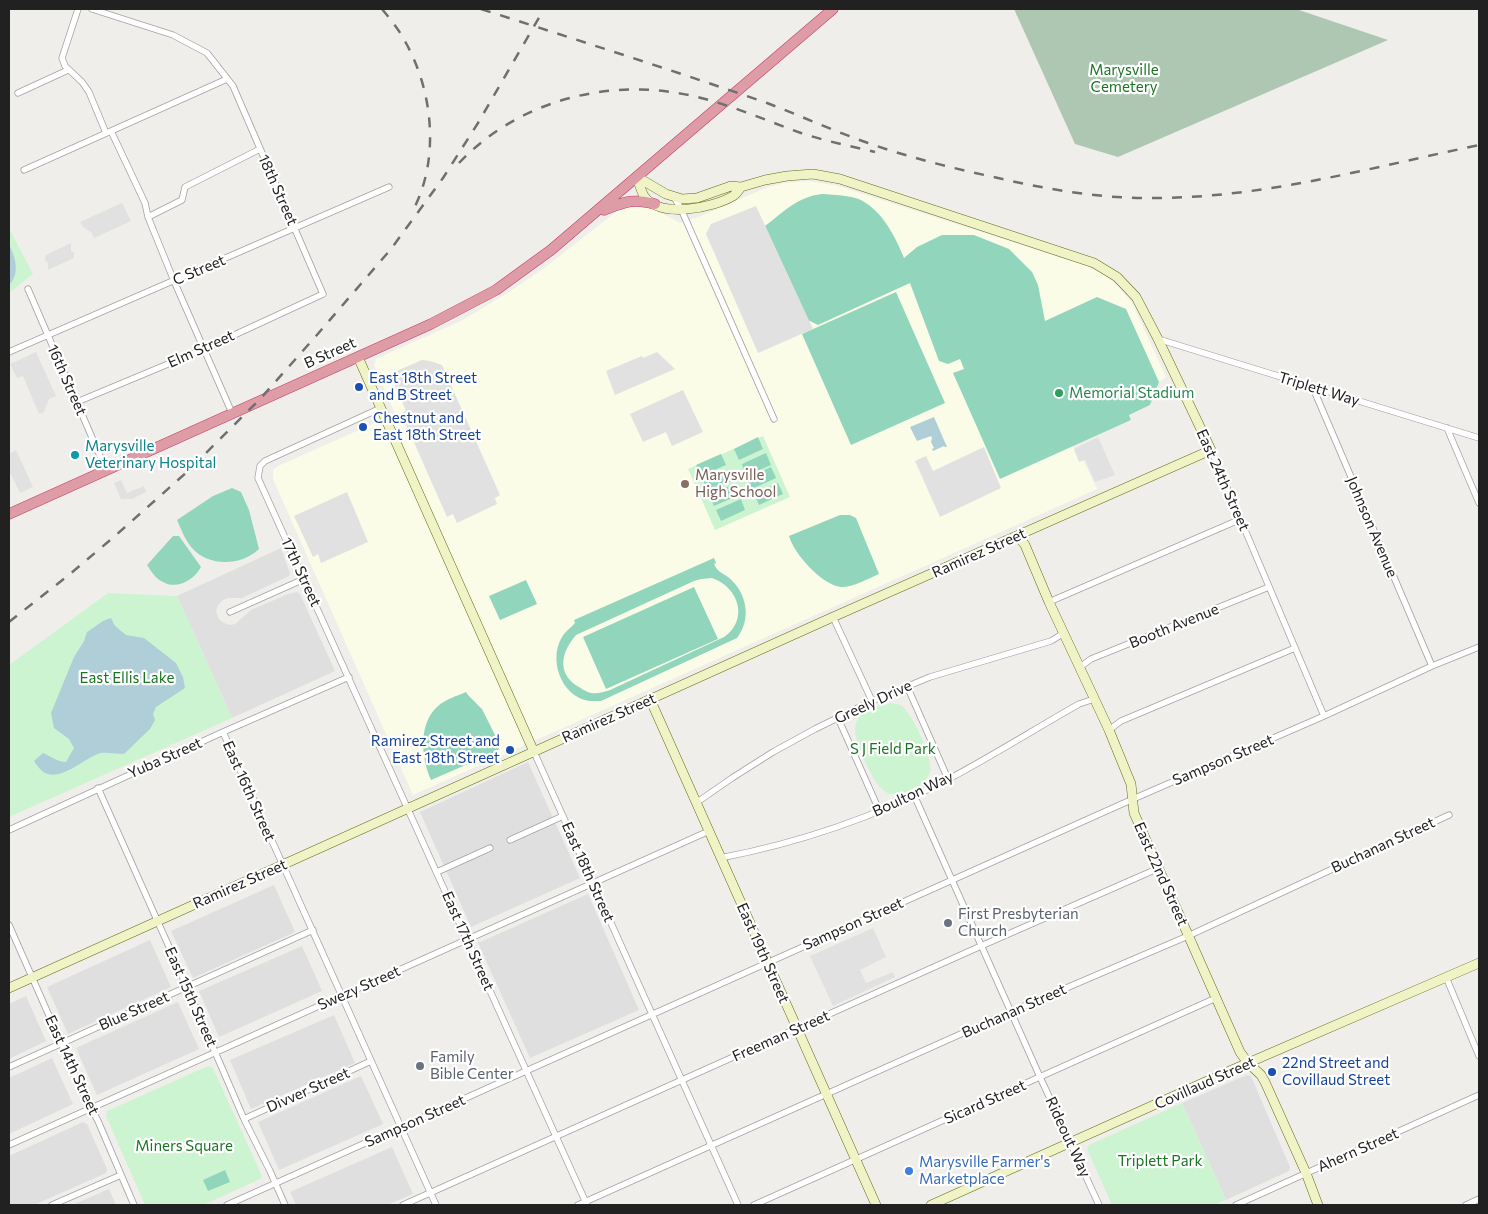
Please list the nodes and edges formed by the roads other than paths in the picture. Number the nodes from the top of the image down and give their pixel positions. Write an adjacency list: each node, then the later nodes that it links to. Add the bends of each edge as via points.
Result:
1 (78, 9): 4 (street, via 62,58)
2 (92, 9): 5 (street, 18th Street, via 174,35 208,53)
3 (833, 9): 10 (highway, B Street)
4 (68, 70): 6 (street); 7 (street, via 89,92)
5 (227, 78): 7 (street); 8 (street, 18th Street)
6 (18, 93)
7 (109, 132): 9 (street); 17 (street)
8 (260, 149): 17 (street, via 184,187 182,200); 18 (street, 18th Street)
9 (24, 170)
10 (637, 177): 13 (street); 14 (street, via 644,196); 16 (highway, B Street)
11 (389, 187): 18 (street, C Street)
12 (741, 187): 13 (street, via 732,186 690,199); 15 (street, via 734,195 713,204); 23 (street, East 24th Street, via 800,174 840,179 1094,262 1117,277 1136,297)
13 (674, 197): 15 (street)
14 (655, 204): 15 (street); 16 (highway, via 634,201)
15 (681, 209): 31 (street)
16 (596, 213): 26 (highway, B Street, via 496,290)
17 (148, 217): 19 (street)
18 (295, 229): 19 (street, C Street); 21 (street, 18th Street)
19 (174, 281): 22 (street, C Street); 24 (street)
20 (28, 289): 22 (street, 16th Street)
21 (324, 294): 24 (street, Elm Street)
22 (48, 336): 25 (street, C Street); 28 (street, 16th Street)
23 (1158, 339): 27 (street, Triplett Way); 34 (street, East 24th Street)
24 (204, 349): 28 (street, Elm Street); 30 (street)
25 (9, 352)
26 (358, 357): 29 (street); 30 (highway, B Street)
27 (1313, 388): 32 (street, Triplett Way); 48 (street, Johnson Avenue)
28 (77, 402): 35 (street, 16th Street)
29 (381, 408): 40 (street, 17th Street, via 271,457 260,466 260,482); 59 (street, East 18th Street)
30 (232, 413): 35 (highway, B Street)
31 (774, 420)
32 (1447, 428): 33 (street, Triplett Way); 36 (street)
33 (1479, 438)
34 (1211, 450): 38 (street, East 24th Street); 39 (street, Ramirez Street)
35 (106, 470): 37 (highway, B Street)
36 (1479, 503)
37 (9, 514)
38 (1241, 519): 41 (street, East 24th Street); 42 (street)
39 (1018, 536): 42 (street, East 22nd Street, via 1025,545); 44 (street, Ramirez Street)
40 (304, 578): 43 (street); 50 (street, 17th Street)
41 (1270, 587): 47 (street, East 24th Street); 49 (street, Booth Avenue, via 1091,659)
42 (1049, 602): 45 (street, East 22nd Street)
43 (230, 612)
44 (834, 617): 53 (street, Ramirez Street); 54 (street)
45 (1064, 633): 49 (street, East 22nd Street); 51 (street, Greely Drive, via 1051,641)
46 (1479, 647): 48 (street, Sampson Street)
47 (1295, 648): 55 (street, East 24th Street); 57 (street, via 1122,721)
48 (1432, 666): 55 (street, Sampson Street)
49 (1080, 667): 52 (street, East 22nd Street)
50 (349, 677): 58 (street, Yuba Street); 65 (street, East 17th Street)
51 (907, 686): 54 (street, Greely Drive); 60 (street)
52 (1094, 699): 57 (street, East 22nd Street); 60 (street, Boulton Way, via 1079,704)
53 (650, 700): 59 (street, Ramirez Street); 64 (street, East 19th Street)
54 (872, 701): 56 (street, Greely Drive)
55 (1324, 716): 63 (street, Sampson Street)
56 (838, 718): 64 (street, Greely Drive, via 756,763); 66 (street)
57 (1109, 730): 63 (street, East 22nd Street, via 1131,784)
58 (223, 732): 61 (street, Yuba Street); 74 (street, East 16th Street)
59 (534, 752): 65 (street, Ramirez Street); 68 (street, East 18th Street)
60 (948, 779): 62 (street, Boulton Way)
61 (98, 788): 69 (street, Yuba Street); 79 (street, East 15th Street)
62 (914, 795): 66 (street, Boulton Way); 77 (street, Rideout Way)
63 (1133, 799): 75 (street, East 22nd Street, via 1134,813); 77 (street, Sampson Street)
64 (696, 803): 70 (street, East 19th Street)
65 (408, 808): 74 (street, Ramirez Street); 76 (street, East 17th Street)
66 (879, 810): 73 (street, Boulton Way, via 806,838)
67 (1448, 815): 82 (street, Buchanan Street)
68 (563, 816): 71 (street); 78 (street, East 18th Street)
69 (9, 830)
70 (709, 832): 73 (street, East 19th Street); 78 (street, Swezy Street)
71 (510, 840)
72 (490, 848): 76 (street)
73 (720, 858): 86 (street, East 19th Street)
74 (282, 864): 79 (street, Ramirez Street); 81 (street, East 16th Street)
75 (1159, 868): 82 (street, East 22nd Street); 84 (street, Freeman Street)
76 (437, 872): 83 (street, East 17th Street)
77 (952, 880): 84 (street, Rideout Way); 86 (street, Sampson Street)
78 (592, 883): 83 (street, Swezy Street); 94 (street, East 18th Street)
79 (157, 920): 88 (street, Ramirez Street); 89 (street, East 15th Street)
80 (9, 925): 88 (street, East 14th Street)
81 (313, 930): 89 (street, Blue Street); 91 (street, East 16th Street)
82 (1188, 936): 92 (street, East 22nd Street); 93 (street, Buchanan Street)
83 (467, 939): 91 (street, Swezy Street); 102 (street, East 17th Street)
84 (982, 946): 93 (street, Rideout Way); 95 (street, Freeman Street)
85 (1479, 962): 87 (street, Covillaud Street)
86 (768, 963): 94 (street, Sampson Street); 95 (street, East 19th Street)
87 (1446, 977): 98 (street); 100 (street, Covillaud Street)
88 (32, 978): 90 (street, Ramirez Street); 96 (street, East 14th Street)
89 (187, 987): 96 (street, Blue Street); 97 (street, East 15th Street)
90 (9, 988)
91 (342, 996): 97 (street, Swezy Street); 99 (street, East 16th Street)
92 (1216, 998): 100 (street, East 22nd Street); 103 (street, Sicard Street)
93 (1010, 1012): 103 (street, Rideout Way); 105 (street, Buchanan Street)
94 (652, 1014): 102 (street, Sampson Street); 104 (street, East 18th Street)
95 (797, 1028): 104 (street, Freeman Street); 105 (street, East 19th Street)
96 (61, 1042): 101 (street, Blue Street); 107 (street, East 14th Street)
97 (215, 1052): 107 (street, Swezy Street); 108 (street, East 15th Street)
98 (1479, 1056)
99 (372, 1061): 108 (street, Divver Street); 109 (street, East 16th Street)
100 (1248, 1063): 111 (street, Covillaud Street); 115 (street, East 22nd Street, via 1261,1074)
101 (9, 1067)
102 (526, 1072): 109 (street, Sampson Street); 110 (street, East 17th Street)
103 (1040, 1077): 111 (street, Rideout Way); 114 (street, Sicard Street)
104 (681, 1080): 110 (street, Freeman Street); 113 (street, East 18th Street)
105 (827, 1094): 113 (street, Buchanan Street); 114 (street, East 19th Street)
106 (1479, 1095): 115 (street, Ahern Street)
107 (91, 1108): 112 (street, Swezy Street); 116 (street, East 14th Street)
108 (244, 1119): 117 (street, East 15th Street)
109 (401, 1127): 117 (street, Sampson Street); 118 (street, East 16th Street)
110 (556, 1136): 118 (street, Freeman Street); 120 (street, East 17th Street)
111 (1070, 1143): 131 (street, Covillaud Street); 132 (street, Rideout Way)
112 (9, 1145)
113 (711, 1146): 120 (street, Buchanan Street); 128 (street, East 18th Street)
114 (856, 1159): 129 (street, Sicard Street); 130 (street, East 19th Street)
115 (1306, 1173): 133 (street, Ahern Street); 134 (street, East 22nd Street)
116 (121, 1174): 121 (street); 122 (street, East 14th Street)
117 (276, 1184): 123 (street, Sampson Street); 124 (street, East 15th Street)
118 (430, 1193): 125 (street, Freeman Street); 126 (street, East 16th Street)
119 (1479, 1198): 135 (street)
120 (586, 1204): 127 (street, Buchanan Street)
121 (52, 1205)
122 (134, 1205)
123 (227, 1205)
124 (285, 1205)
125 (404, 1205)
126 (436, 1205)
127 (578, 1205)
128 (738, 1205)
129 (754, 1205)
130 (876, 1205)
131 (931, 1205)
132 (1100, 1205)
133 (1236, 1205)
134 (1318, 1205)
135 (1466, 1205)

